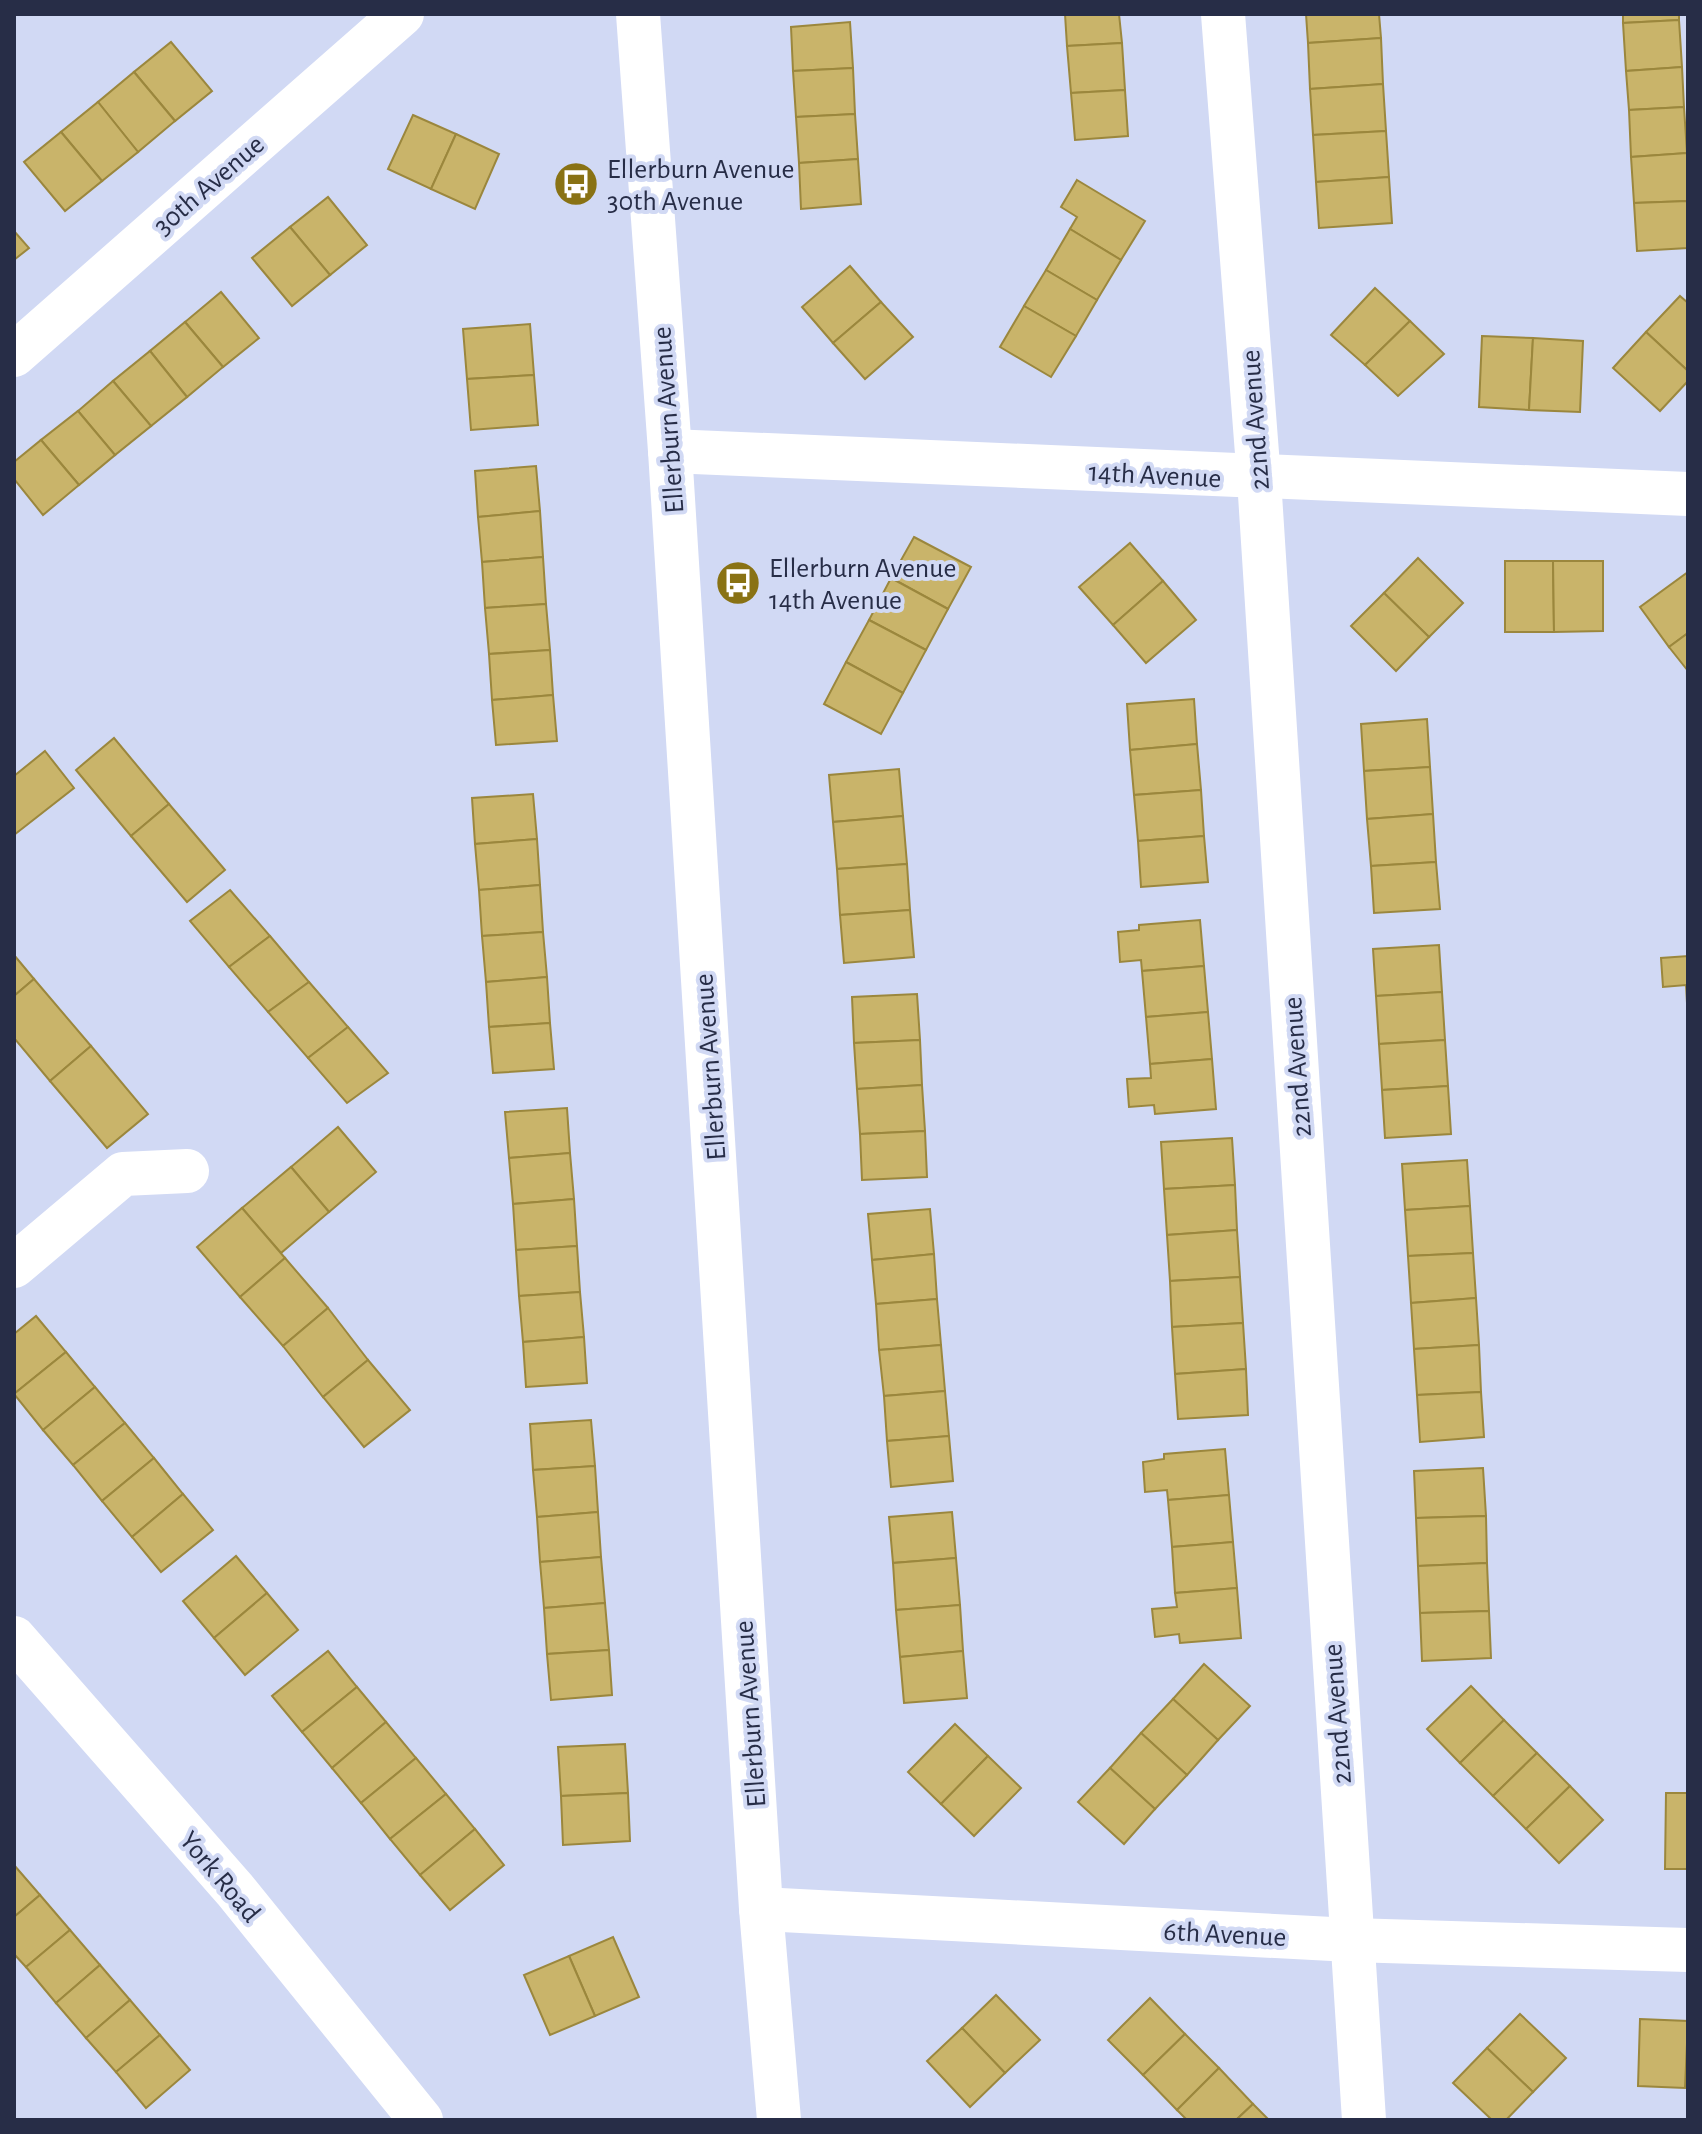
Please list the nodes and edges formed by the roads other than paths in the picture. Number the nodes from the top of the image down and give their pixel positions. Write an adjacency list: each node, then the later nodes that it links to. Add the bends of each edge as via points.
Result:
1 (402, 14): 4 (street, 30th Avenue)
2 (638, 14): 5 (street, Ellerburn Avenue)
3 (1223, 14): 6 (street, 22nd Avenue)
4 (14, 355)
5 (670, 451): 6 (street, 14th Avenue); 11 (street, Ellerburn Avenue)
6 (1259, 479): 7 (street, 14th Avenue); 12 (street, 22nd Avenue)
7 (1688, 494)
8 (187, 1171): 9 (street, via 123,1174)
9 (14, 1266)
10 (14, 1638): 14 (street, York Road, via 235,1890)
11 (761, 1909): 12 (street, 6th Avenue); 15 (street, Ellerburn Avenue)
12 (1351, 1940): 13 (street, 6th Avenue); 16 (street, 22nd Avenue)
13 (1688, 1950)
14 (421, 2120)
15 (779, 2120)
16 (1364, 2120)

